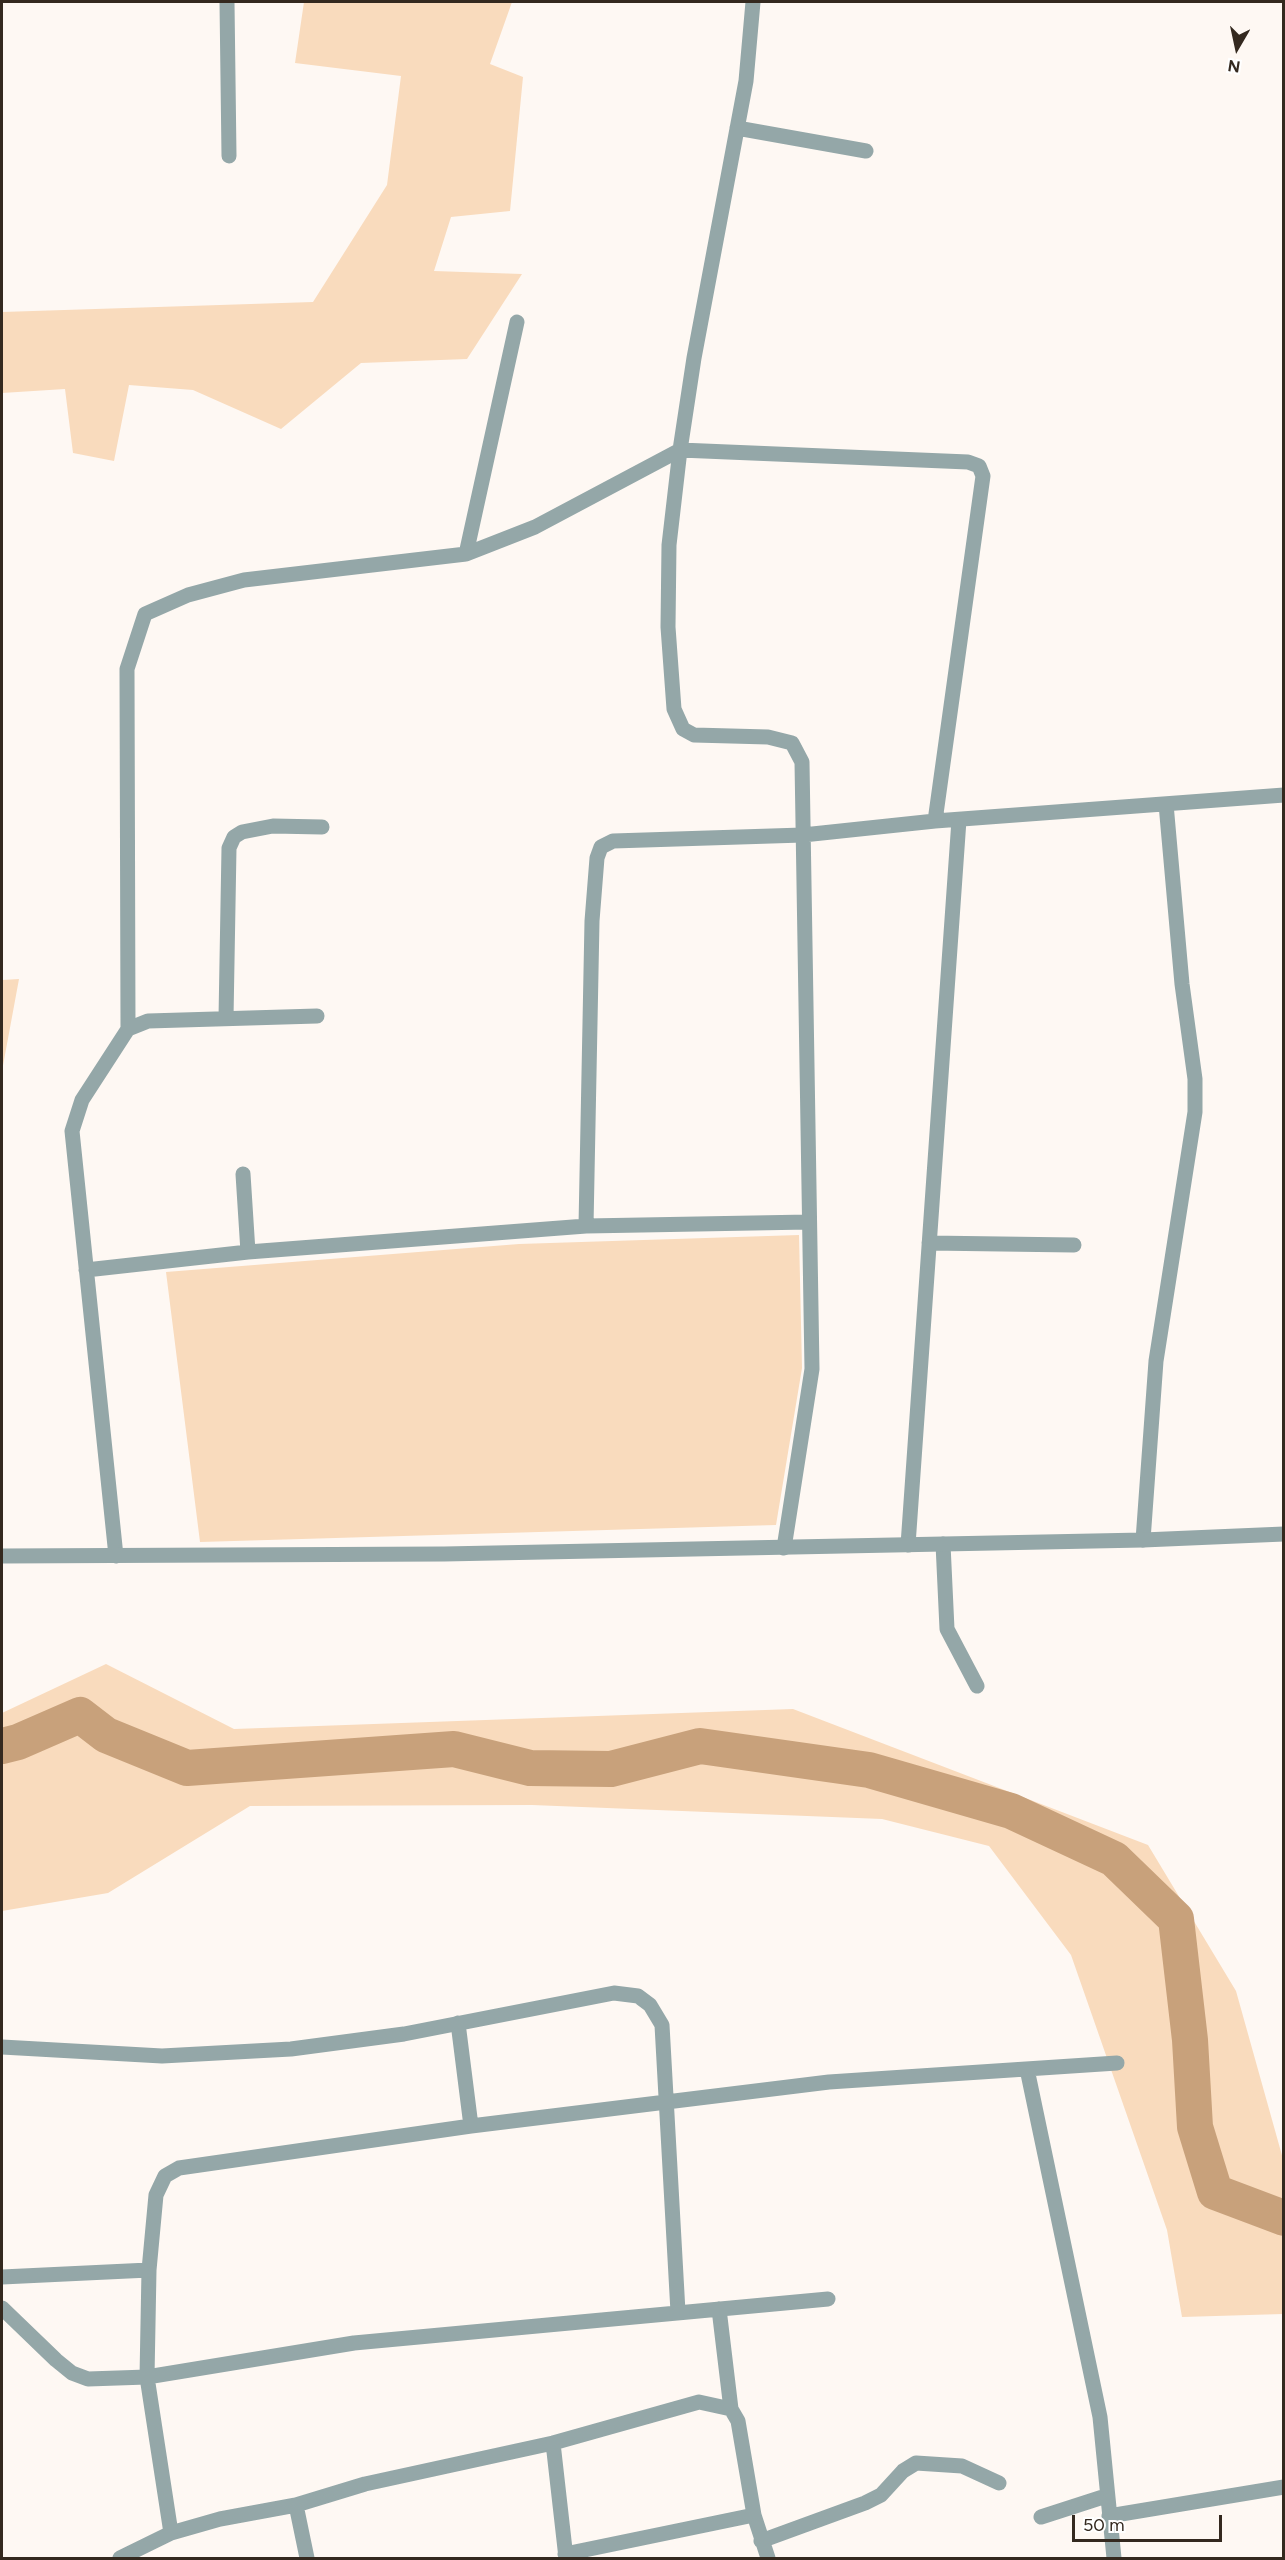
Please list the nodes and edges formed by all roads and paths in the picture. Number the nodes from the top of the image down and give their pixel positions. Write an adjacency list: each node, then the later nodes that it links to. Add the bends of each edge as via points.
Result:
1 (227, 2): 5 (street)
2 (753, 2): 3 (street)
3 (738, 128): 4 (street); 7 (street)
4 (866, 151)
5 (230, 156)
6 (517, 322): 8 (street)
7 (680, 450): 8 (street, via 535,527); 12 (street, via 968,462 979,466 983,476 981,501); 14 (street, via 669,544 668,627 674,709 683,729 694,735 768,737 792,743 802,762)
8 (466, 555): 17 (street, via 244,580 188,595 145,614 127,669)
9 (1284, 795): 10 (street)
10 (1166, 804): 11 (street); 26 (street, via 1195,1080 1194,1112 1156,1361)
11 (959, 820): 12 (street); 21 (street)
12 (935, 821): 14 (street)
13 (322, 827): 16 (street, via 273,826 234,837 229,848)
14 (803, 835): 19 (street); 20 (street, via 612,841 601,847 592,921)
15 (317, 1016): 16 (street)
16 (226, 1018): 17 (street, via 148,1021)
17 (128, 1029): 24 (street, via 82,1100 72,1131)
18 (243, 1174): 23 (street)
19 (809, 1222): 20 (street); 29 (street, via 812,1369)
20 (586, 1226): 23 (street)
21 (929, 1243): 22 (street); 28 (street)
22 (1074, 1245)
23 (248, 1252): 24 (street)
24 (86, 1270): 31 (street)
25 (1284, 1534): 26 (street)
26 (1143, 1540): 27 (street)
27 (943, 1544): 28 (street); 32 (street, via 947,1629)
28 (908, 1545): 29 (street)
29 (784, 1548): 31 (street)
30 (2, 1556): 31 (street)
31 (116, 1556)
32 (977, 1686)
33 (458, 2023): 34 (street, via 291,2049 162,2055); 37 (street, via 614,1993 638,1996 650,2005 662,2025); 38 (street)
34 (2, 2047)
35 (1117, 2063): 36 (street)
36 (1027, 2069): 37 (street, via 829,2082); 50 (street, via 1100,2417)
37 (666, 2101): 38 (street); 44 (street)
38 (471, 2126): 39 (street, via 179,2168 165,2176 156,2194)
39 (149, 2270): 40 (street); 45 (street)
40 (2, 2277)
41 (828, 2299): 43 (street)
42 (2, 2308): 45 (street, via 72,2373 88,2379)
43 (719, 2309): 44 (street); 46 (street)
44 (678, 2312): 45 (street, via 354,2343)
45 (147, 2377): 55 (street)
46 (731, 2409): 47 (street, via 699,2402); 52 (street, via 738,2421)
47 (553, 2443): 51 (street, via 365,2484); 57 (street)
48 (999, 2483): 56 (street, via 962,2466 916,2463 881,2495)
49 (1284, 2487): 53 (street)
50 (1106, 2496): 53 (street); 54 (street)
51 (296, 2505): 55 (street); 59 (street)
52 (754, 2515): 56 (street); 57 (street)
53 (1109, 2516): 61 (street)
54 (1041, 2517)
55 (171, 2533): 58 (street)
56 (761, 2541): 60 (street)
57 (566, 2556)
58 (120, 2559)
59 (307, 2559)
60 (768, 2559)
61 (1114, 2559)

